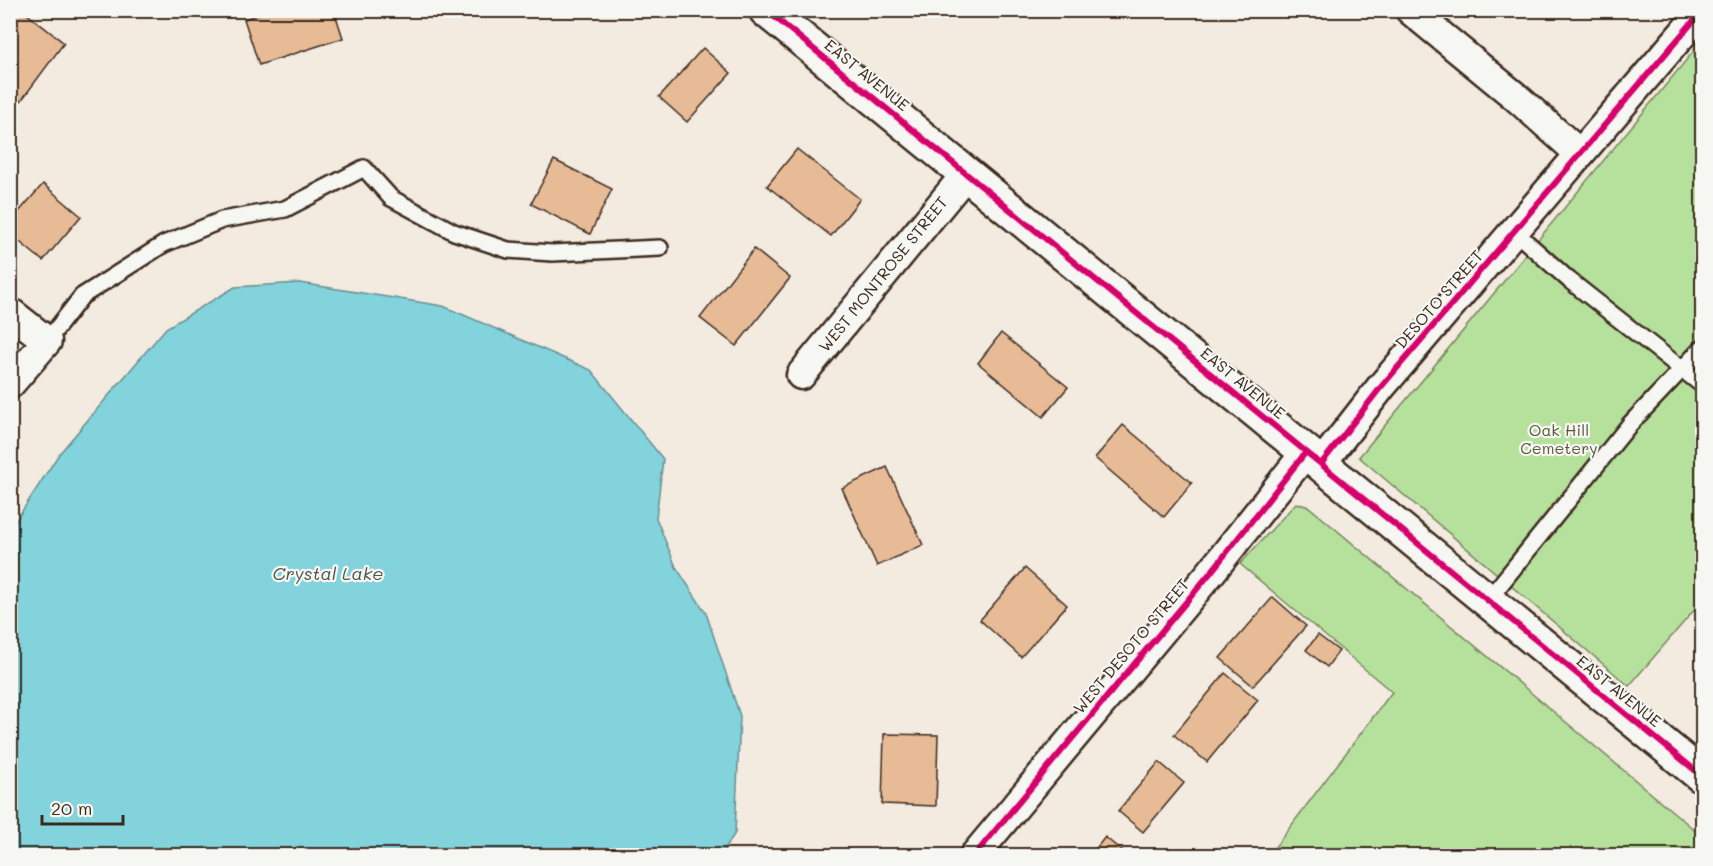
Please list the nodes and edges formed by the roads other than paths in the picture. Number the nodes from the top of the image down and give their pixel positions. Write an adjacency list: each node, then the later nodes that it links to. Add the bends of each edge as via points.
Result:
1 (766, 10): 5 (street, EAST AVENUE)
2 (1410, 10): 4 (street)
3 (1702, 11): 4 (street, DESOTO STREET)
4 (1580, 154): 6 (street, DESOTO STREET)
5 (966, 174): 12 (street, WEST MONTROSE STREET); 15 (street, EAST AVENUE)
6 (1514, 231): 11 (lane); 15 (street, DESOTO STREET, via 1381,387)
7 (660, 248): 9 (lane, via 552,253 508,250 454,231 391,198 364,168 285,208 222,220 164,244 82,296)
8 (10, 312): 9 (street)
9 (47, 341): 13 (street)
10 (1702, 348): 11 (lane)
11 (1683, 370): 14 (lane); 16 (lane, via 1630,424)
12 (801, 375)
13 (10, 384)
14 (1702, 385)
15 (1313, 458): 16 (street, EAST AVENUE); 18 (street, WEST DESOTO STREET, via 1212,571)
16 (1487, 601): 17 (street, EAST AVENUE)
17 (1702, 776)
18 (974, 855)

